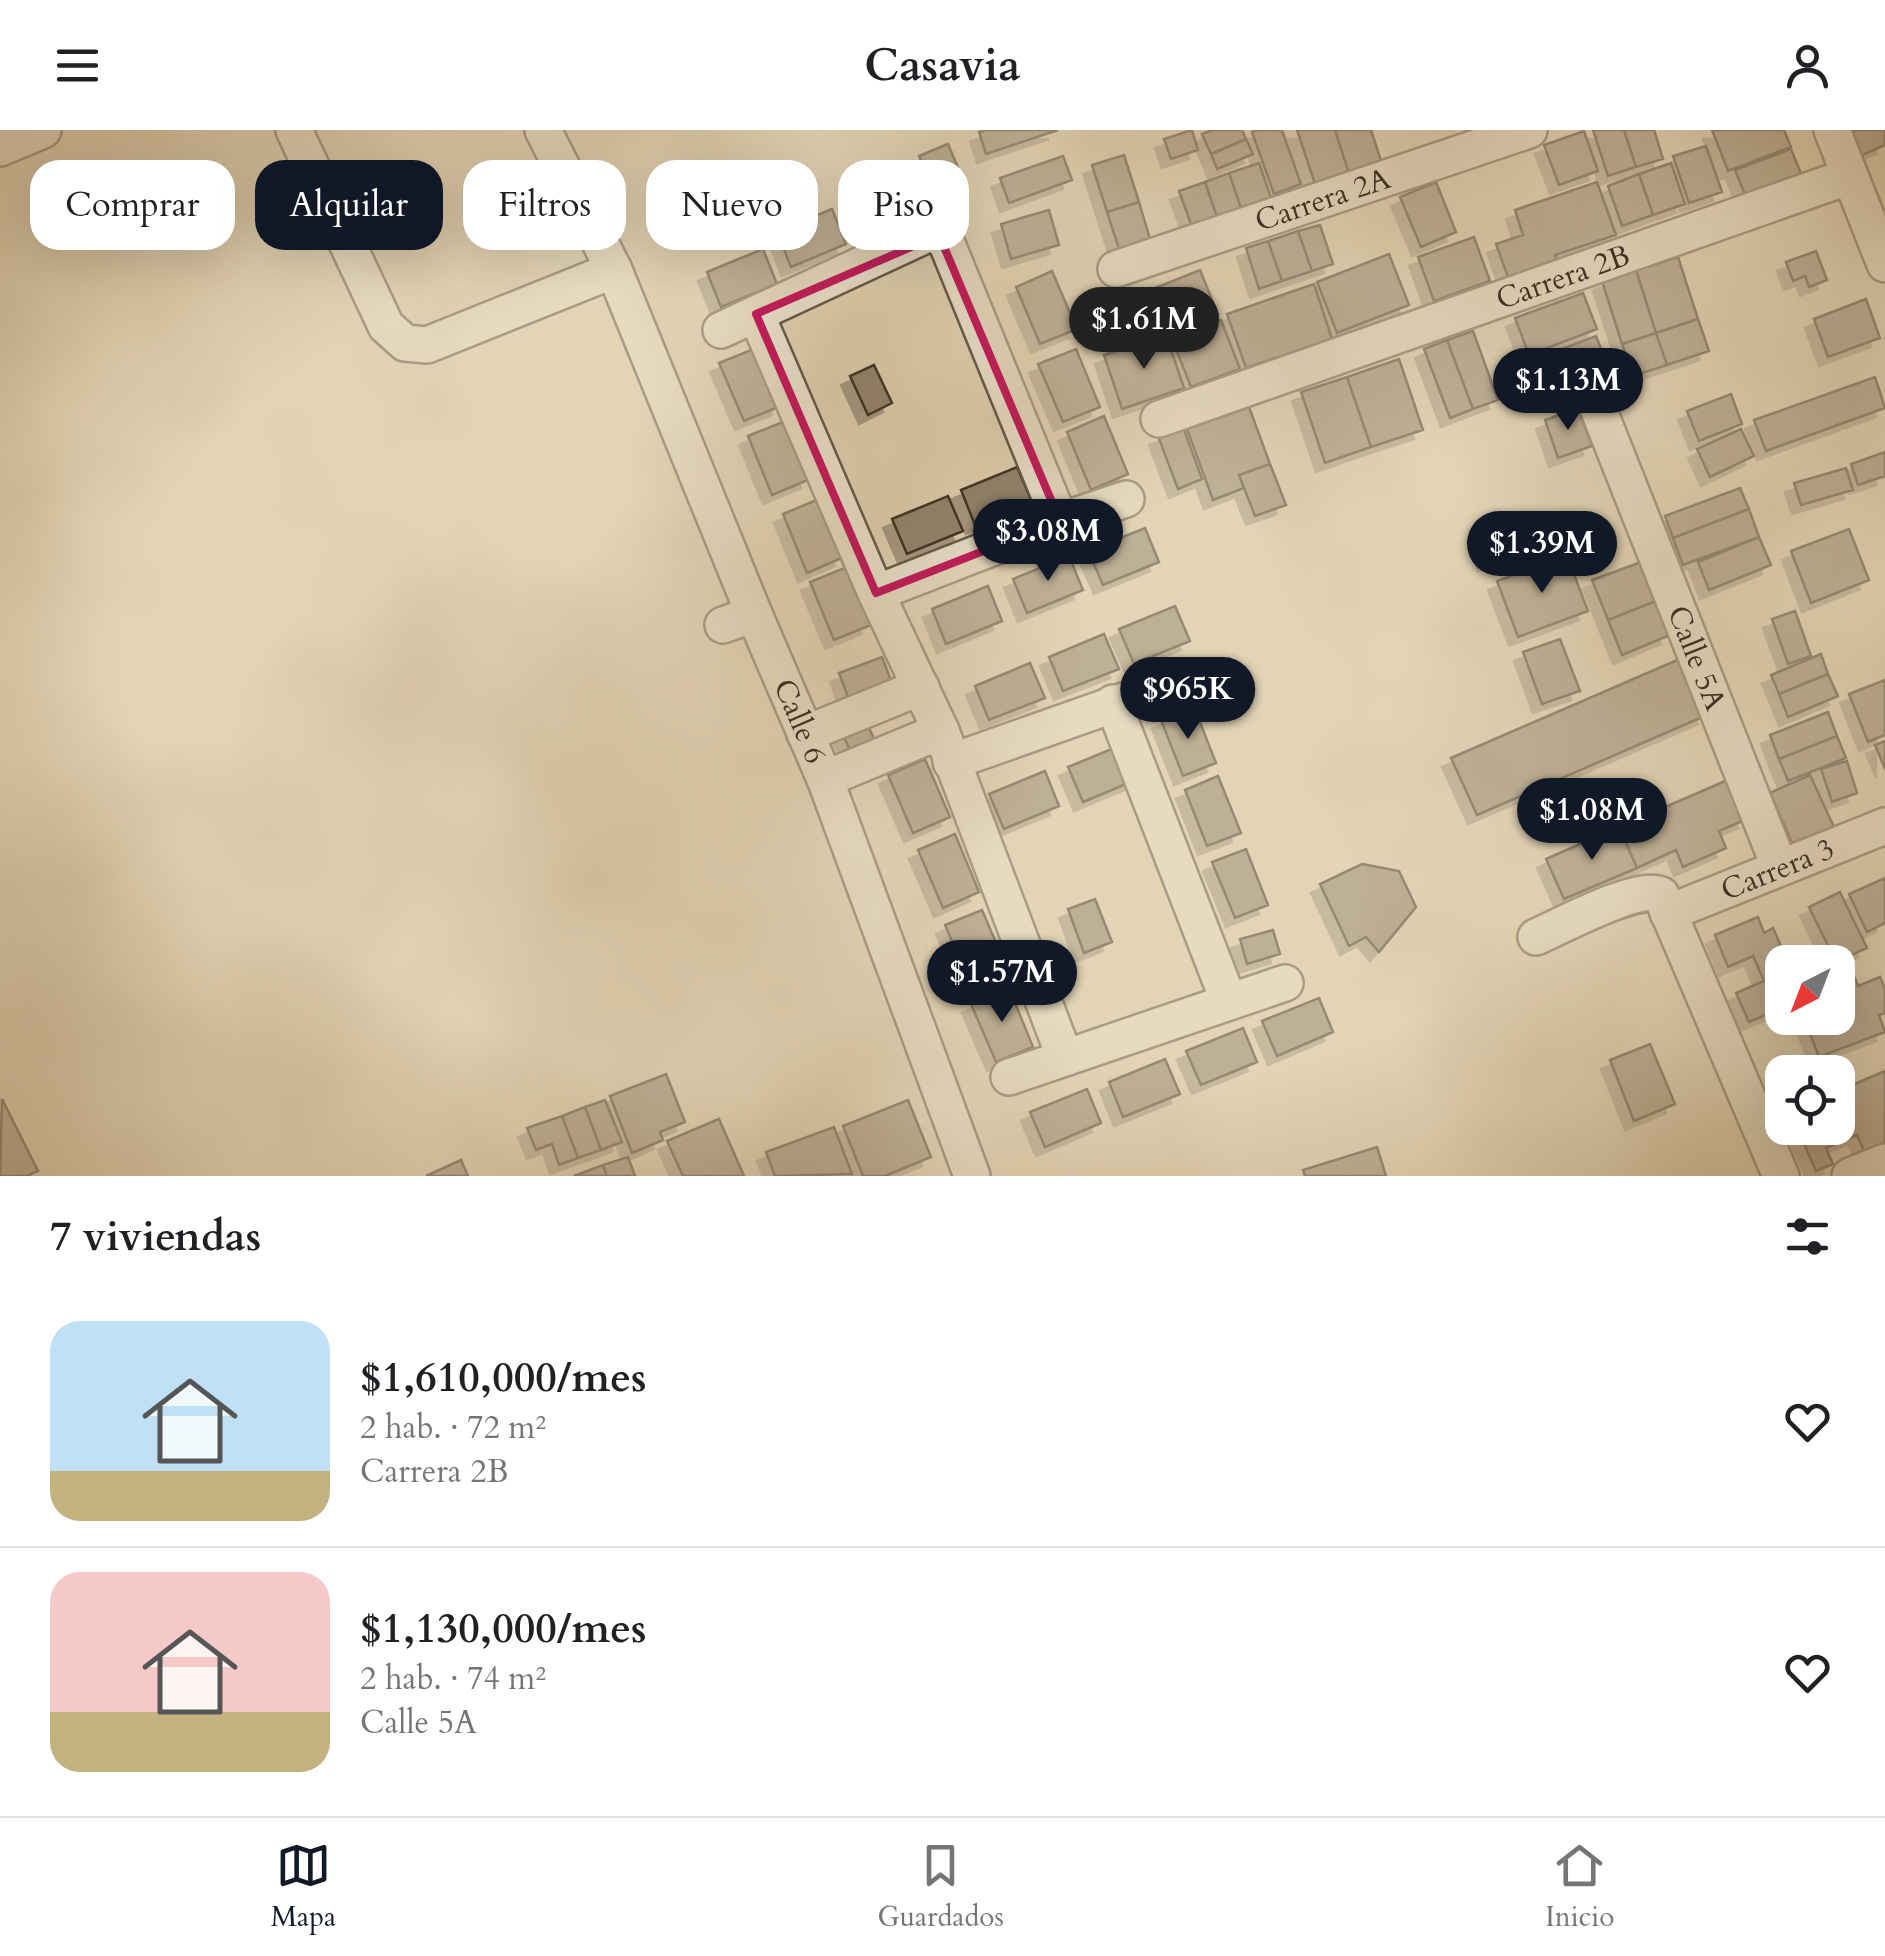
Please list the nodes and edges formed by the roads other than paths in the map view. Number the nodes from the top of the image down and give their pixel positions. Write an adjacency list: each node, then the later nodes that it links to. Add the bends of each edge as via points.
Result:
1 (43, 130): 6 (street)
2 (294, 130): 10 (street, via 386,326 404,343 427,345)
3 (544, 130): 10 (street, Calle 6)
4 (1529, 130): 9 (street, Carrera 2A)
5 (1832, 130): 7 (street)
6 (0, 148)
7 (1850, 176): 8 (street); 14 (street, Carrera 2B)
8 (1885, 264)
9 (1116, 269)
10 (614, 270): 21 (street, Calle 6, via 738,619)
11 (756, 314): 12 (street); 16 (street, via 940,234); 17 (street)
12 (721, 330)
13 (1592, 393): 25 (street, Calle 5A)
14 (1159, 419)
15 (1126, 499): 16 (street)
16 (1060, 521): 17 (street)
17 (876, 593): 19 (street)
18 (1183, 680): 20 (street)
19 (921, 687): 21 (street); 22 (street)
20 (1112, 703): 22 (street); 29 (street)
21 (805, 734): 23 (street, Calle 6)
22 (946, 746): 23 (street); 30 (street)
23 (826, 779): 33 (street, Calle 6)
24 (1885, 826): 25 (street, Carrera 3)
25 (1780, 868): 26 (street, Carrera 3)
26 (1668, 913): 27 (street, via 1661,895 1636,894); 34 (street)
27 (1536, 936)
28 (1285, 984): 29 (street)
29 (1229, 1002): 30 (street)
30 (1065, 1058): 31 (street)
31 (1010, 1077)
32 (1885, 1162): 35 (street)
33 (972, 1176)
34 (1780, 1176)
35 (1850, 1176)

